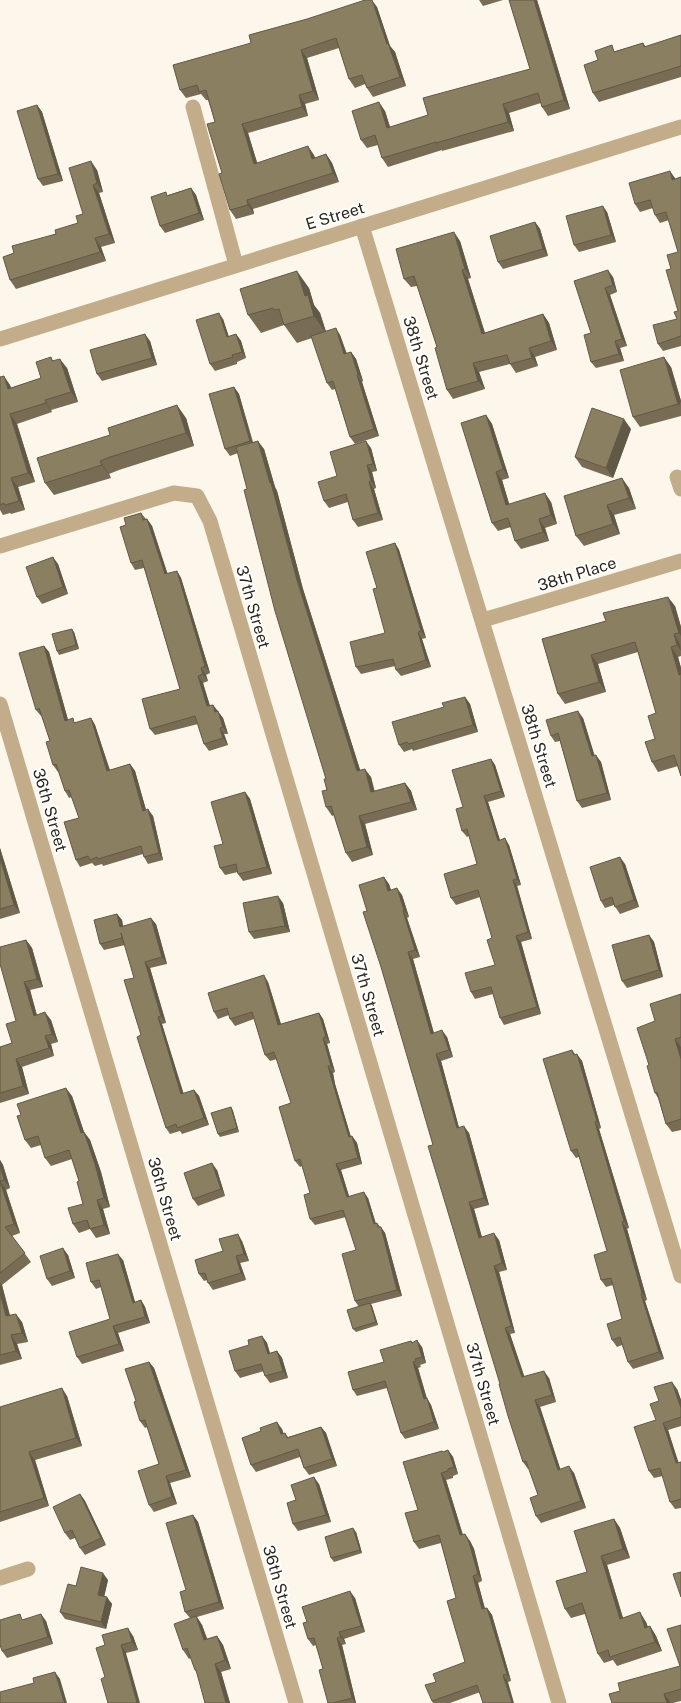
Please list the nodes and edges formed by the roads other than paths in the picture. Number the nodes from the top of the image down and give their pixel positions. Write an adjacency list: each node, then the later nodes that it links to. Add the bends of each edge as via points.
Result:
1 (193, 107): 4 (street)
2 (681, 127): 3 (street, E Street)
3 (362, 226): 4 (street, E Street); 8 (street, 38th Street)
4 (236, 265): 5 (street, E Street)
5 (0, 339)
6 (0, 546): 14 (street, 37th Street, via 174,493 197,496 210,521)
7 (681, 561): 8 (street, 38th Place)
8 (483, 620): 10 (street, 38th Street)
9 (0, 704): 13 (street, 36th Street)
10 (681, 1276)
11 (28, 1569): 12 (street)
12 (0, 1578)
13 (296, 1703)
14 (559, 1703)

